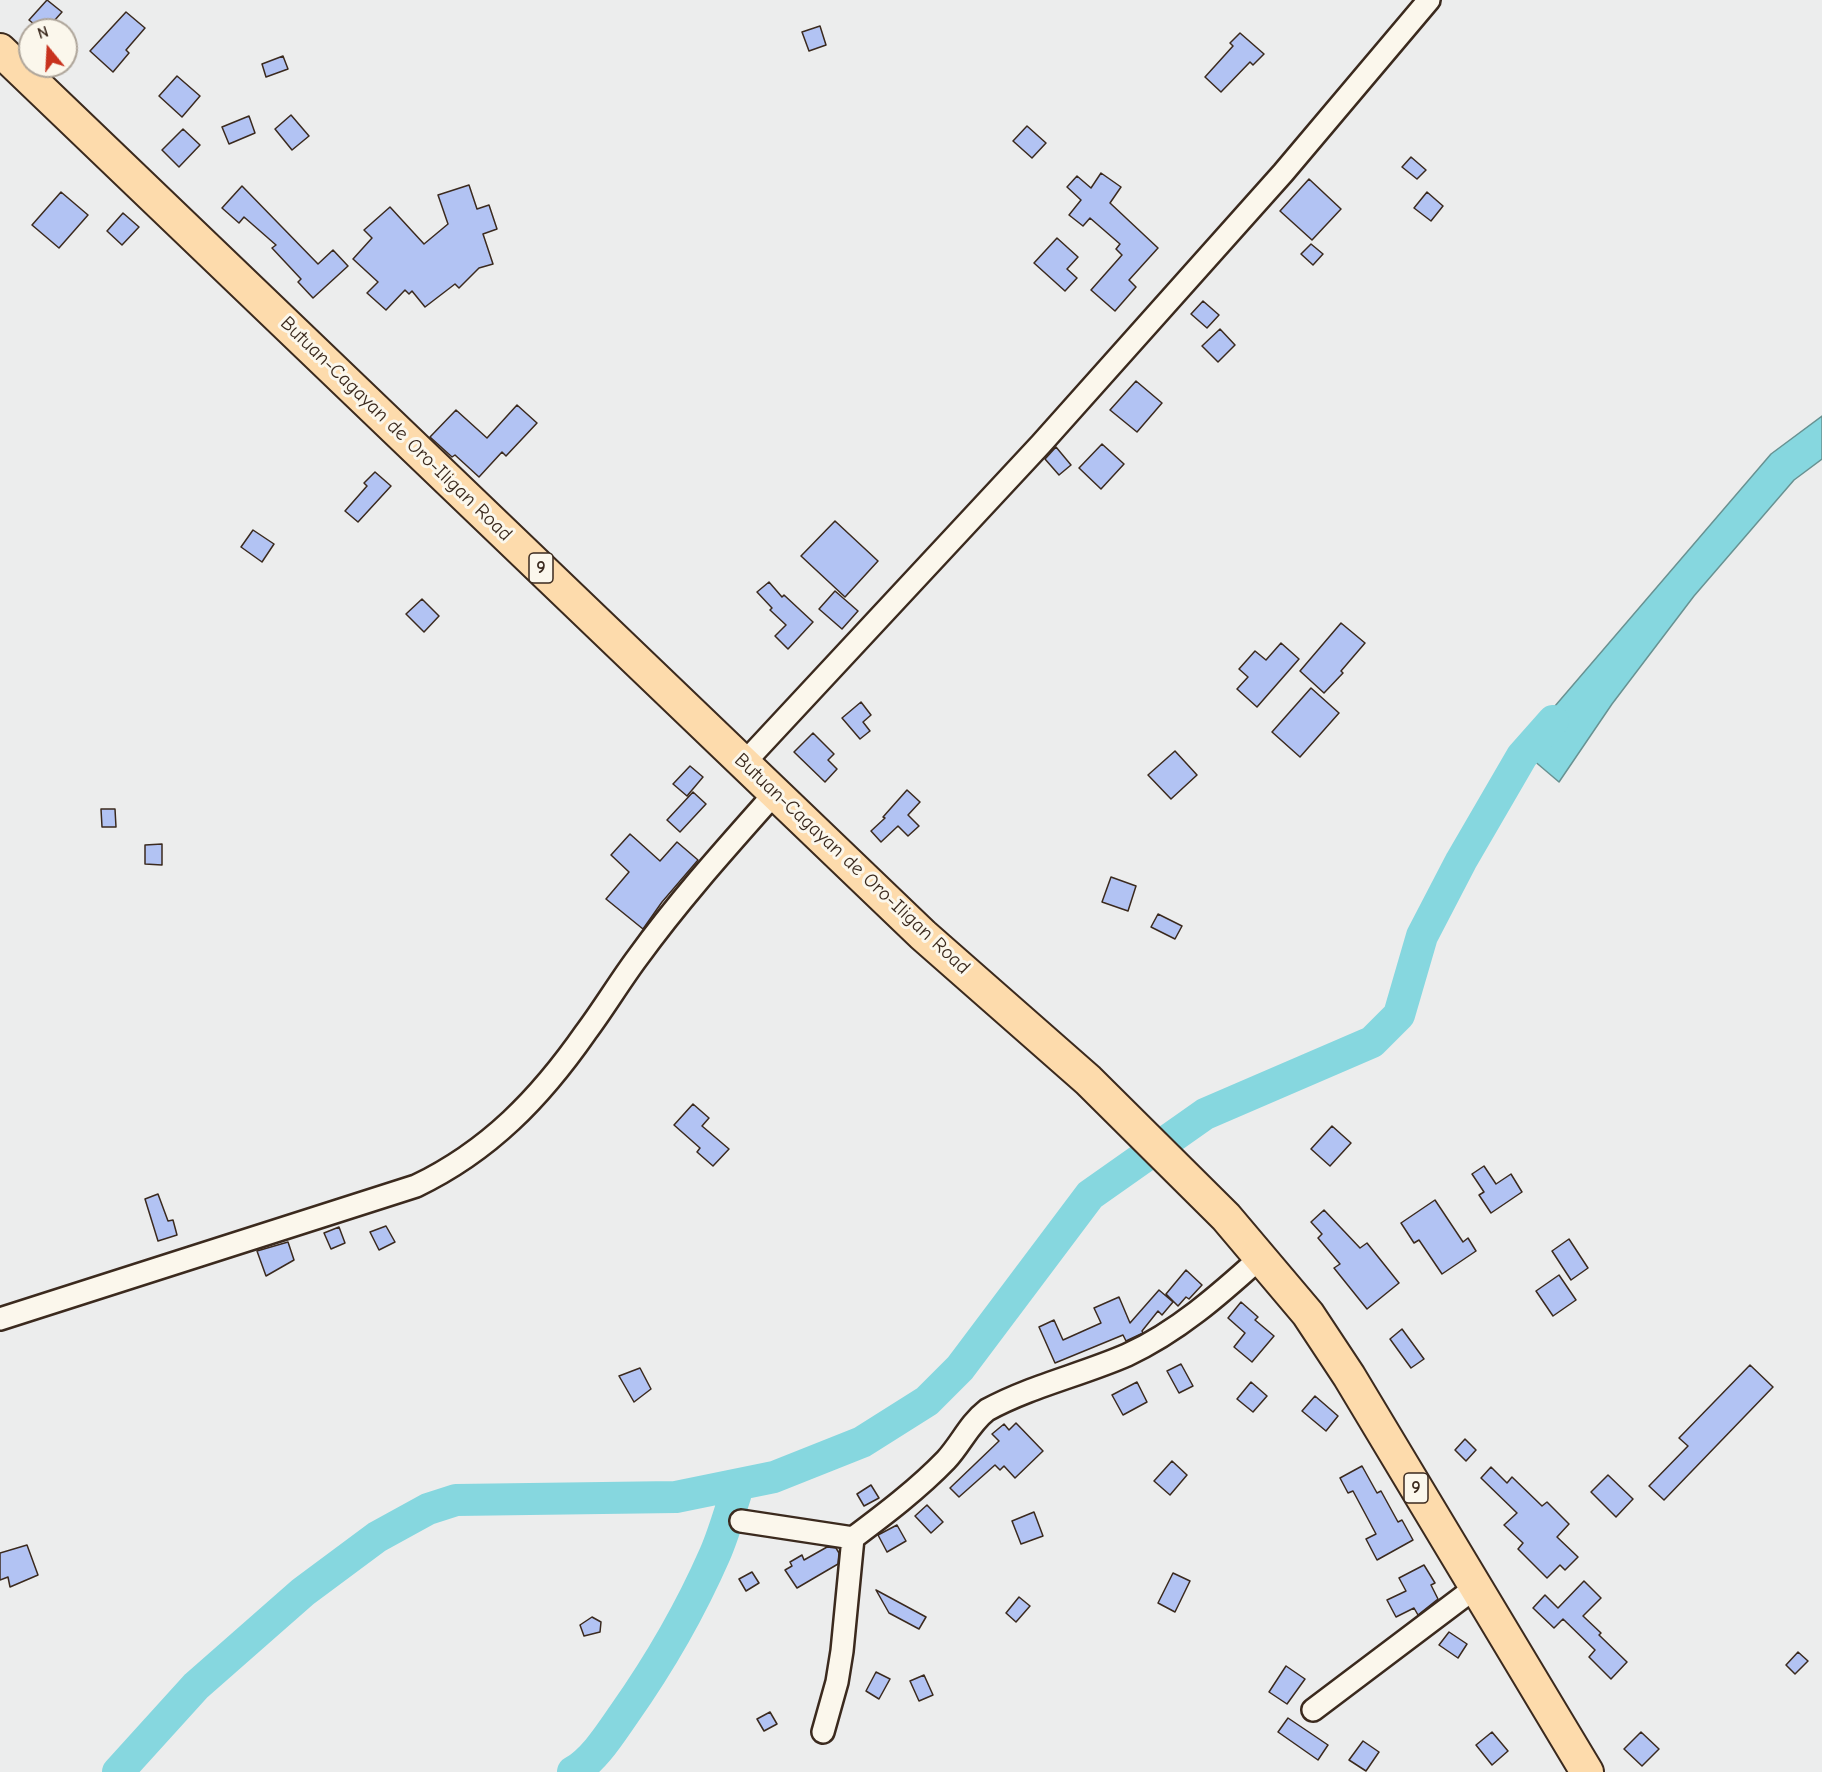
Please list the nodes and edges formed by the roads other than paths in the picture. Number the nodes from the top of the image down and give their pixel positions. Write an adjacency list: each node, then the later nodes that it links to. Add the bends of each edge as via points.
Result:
1 (1429, 0): 3 (street, via 1283,173 1041,444)
2 (0, 50): 3 (highway, Butuan-Cagayan de Oro-Iligan Road / 9)
3 (744, 763): 4 (highway, Butuan-Cagayan de Oro-Iligan Road / 9)
4 (775, 793): 5 (highway, Butuan-Cagayan de Oro-Iligan Road / 9, via 924,935 1088,1080 1226,1217); 6 (street, via 638,956 554,1076 507,1126 475,1152 416,1186)
5 (1260, 1258): 8 (street, via 1212,1301 1157,1340 987,1410 976,1418 936,1470); 9 (highway, Butuan-Cagayan de Oro-Iligan Road / 9, via 1308,1314 1349,1376)
6 (0, 1319)
7 (741, 1521): 8 (street)
8 (853, 1538): 11 (street, via 842,1651)
9 (1476, 1587): 10 (street); 12 (highway, Butuan-Cagayan de Oro-Iligan Road / 9)
10 (1313, 1710)
11 (823, 1732)
12 (1587, 1772)

